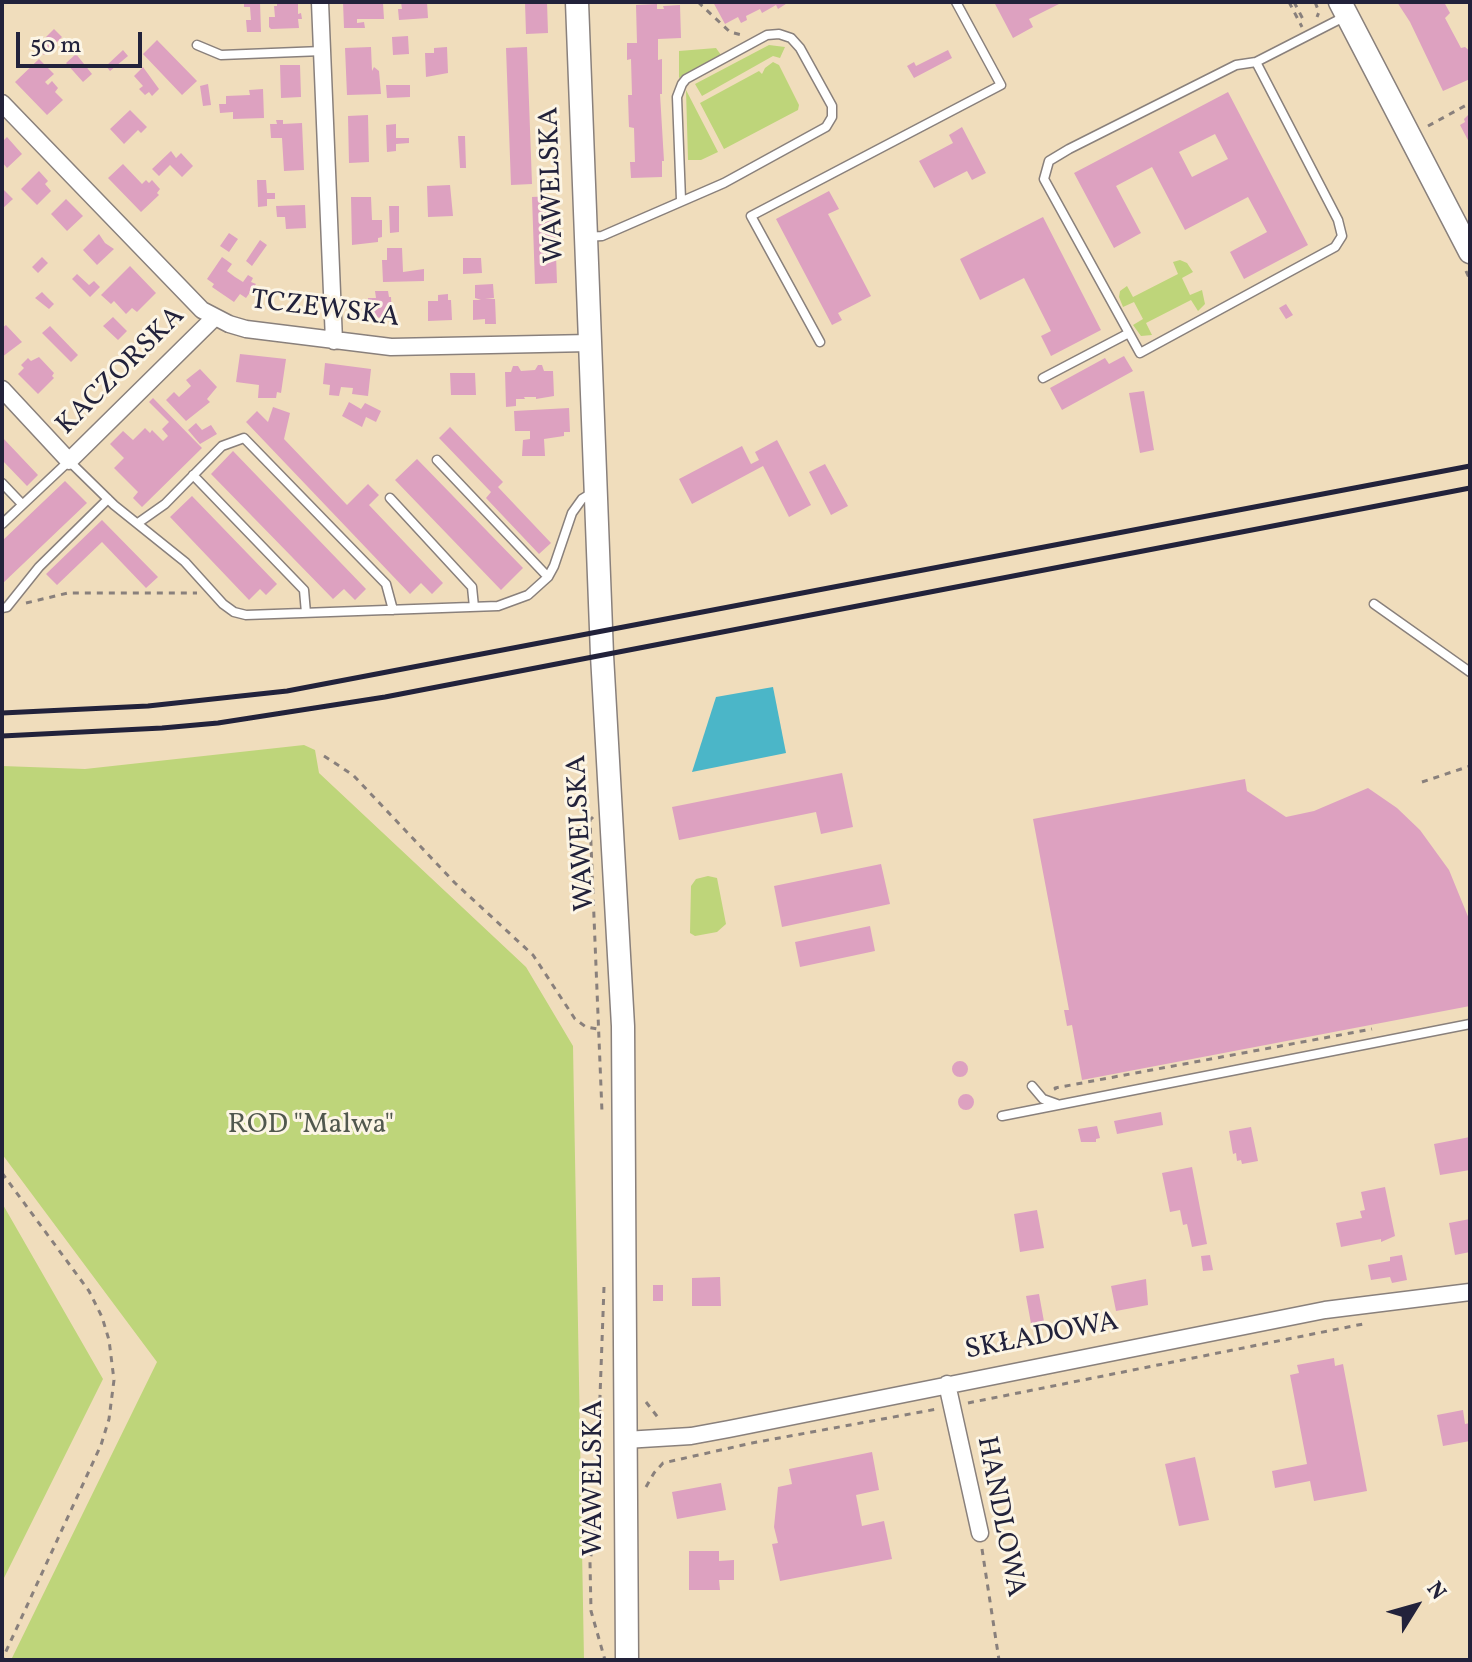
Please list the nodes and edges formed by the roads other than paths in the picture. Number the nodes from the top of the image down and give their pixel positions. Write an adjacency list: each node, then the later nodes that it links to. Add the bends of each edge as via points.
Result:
1 (320, 2): 6 (street)
2 (577, 2): 10 (street, WAWELSKA)
3 (956, 2): 15 (lane, via 1001,85 751,216)
4 (1344, 9): 7 (lane); 11 (street)
5 (197, 45): 6 (lane, via 221,55)
6 (322, 51): 14 (street)
7 (1256, 62): 13 (lane, via 1236,65 1049,161 1044,179); 13 (lane, via 1342,236 1335,247 1140,353)
8 (2, 103): 12 (street, TCZEWSKA)
9 (681, 200): 9 (lane, via 724,183 831,121 832,106 789,36 776,34 755,42 686,79 677,97); 10 (lane, via 602,236)
10 (586, 237): 16 (street, WAWELSKA)
11 (1470, 252)
12 (214, 318): 14 (street, TCZEWSKA, via 246,329); 20 (street, KACZORSKA)
13 (1129, 333): 17 (lane)
14 (334, 341): 16 (street, TCZEWSKA, via 435,348)
15 (820, 342)
16 (590, 343): 23 (street, WAWELSKA)
17 (1043, 378)
18 (2, 389): 20 (street, KACZORSKA)
19 (437, 460): 29 (lane)
20 (69, 461): 25 (lane); 26 (lane)
21 (193, 475): 27 (lane); 33 (lane, via 222,446 244,438 386,584); 34 (lane, via 304,590)
22 (2, 483): 26 (lane)
23 (596, 490): 29 (lane, via 572,513); 42 (street, WAWELSKA, via 623,1026)
24 (390, 498): 31 (lane, via 472,587)
25 (108, 499): 27 (lane); 32 (lane)
26 (22, 504): 28 (lane)
27 (138, 523): 34 (lane, via 234,612)
28 (2, 524)
29 (548, 577): 31 (lane, via 515,602)
30 (1374, 604): 35 (lane)
31 (474, 607): 33 (lane)
32 (4, 608)
33 (393, 610): 34 (lane)
34 (306, 613)
35 (1470, 672)
36 (1470, 1024): 38 (lane)
37 (1032, 1086): 38 (lane, via 1043,1099)
38 (1059, 1105): 39 (lane)
39 (1002, 1116)
40 (1470, 1292): 41 (street, SKŁADOWA, via 1325,1310)
41 (947, 1384): 42 (street, SKŁADOWA, via 691,1436); 43 (street, HANDLOWA)
42 (625, 1440): 44 (street, WAWELSKA)
43 (980, 1533)
44 (627, 1660)

